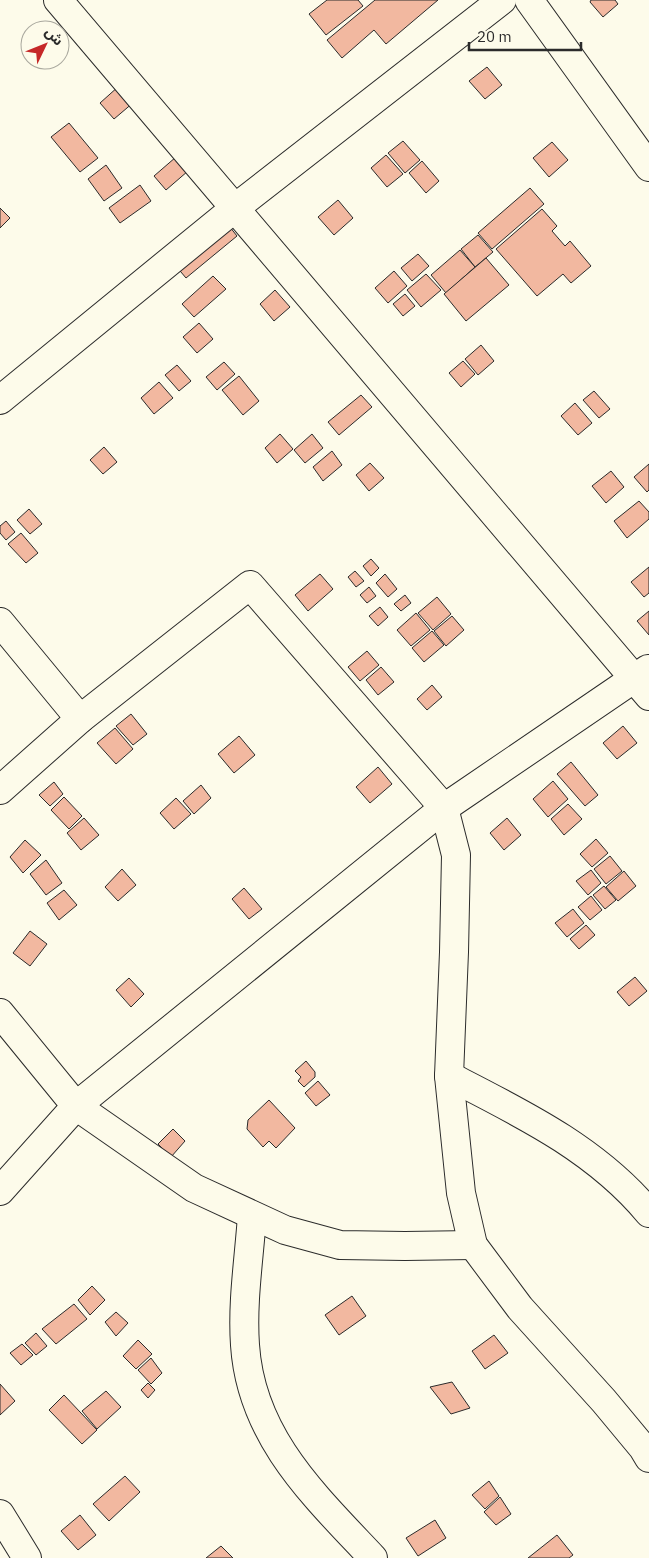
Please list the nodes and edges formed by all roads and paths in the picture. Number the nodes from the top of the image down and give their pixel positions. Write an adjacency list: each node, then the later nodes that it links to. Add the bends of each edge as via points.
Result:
1 (58, 0): 5 (street)
2 (502, 0): 5 (street)
3 (529, 0): 4 (street)
4 (649, 167)
5 (235, 208): 6 (street); 8 (street)
6 (0, 400)
7 (0, 622): 9 (street)
8 (644, 681): 11 (street)
9 (80, 719): 10 (street); 11 (street, via 250,585)
10 (0, 790)
11 (444, 808): 13 (street, via 456,855); 14 (street)
12 (0, 1012): 14 (street)
13 (449, 1076): 16 (street, via 570,1143 636,1197); 18 (street, via 461,1193)
14 (76, 1106): 15 (street); 17 (street, via 194,1188)
15 (0, 1191)
16 (649, 1213)
17 (252, 1216): 18 (street, via 285,1230 340,1245); 22 (street, via 245,1346 252,1386 265,1424 285,1458 310,1490)
18 (473, 1245): 19 (street, via 520,1308 604,1401)
19 (649, 1458)
20 (0, 1514): 21 (street)
21 (27, 1558)
22 (373, 1558)

